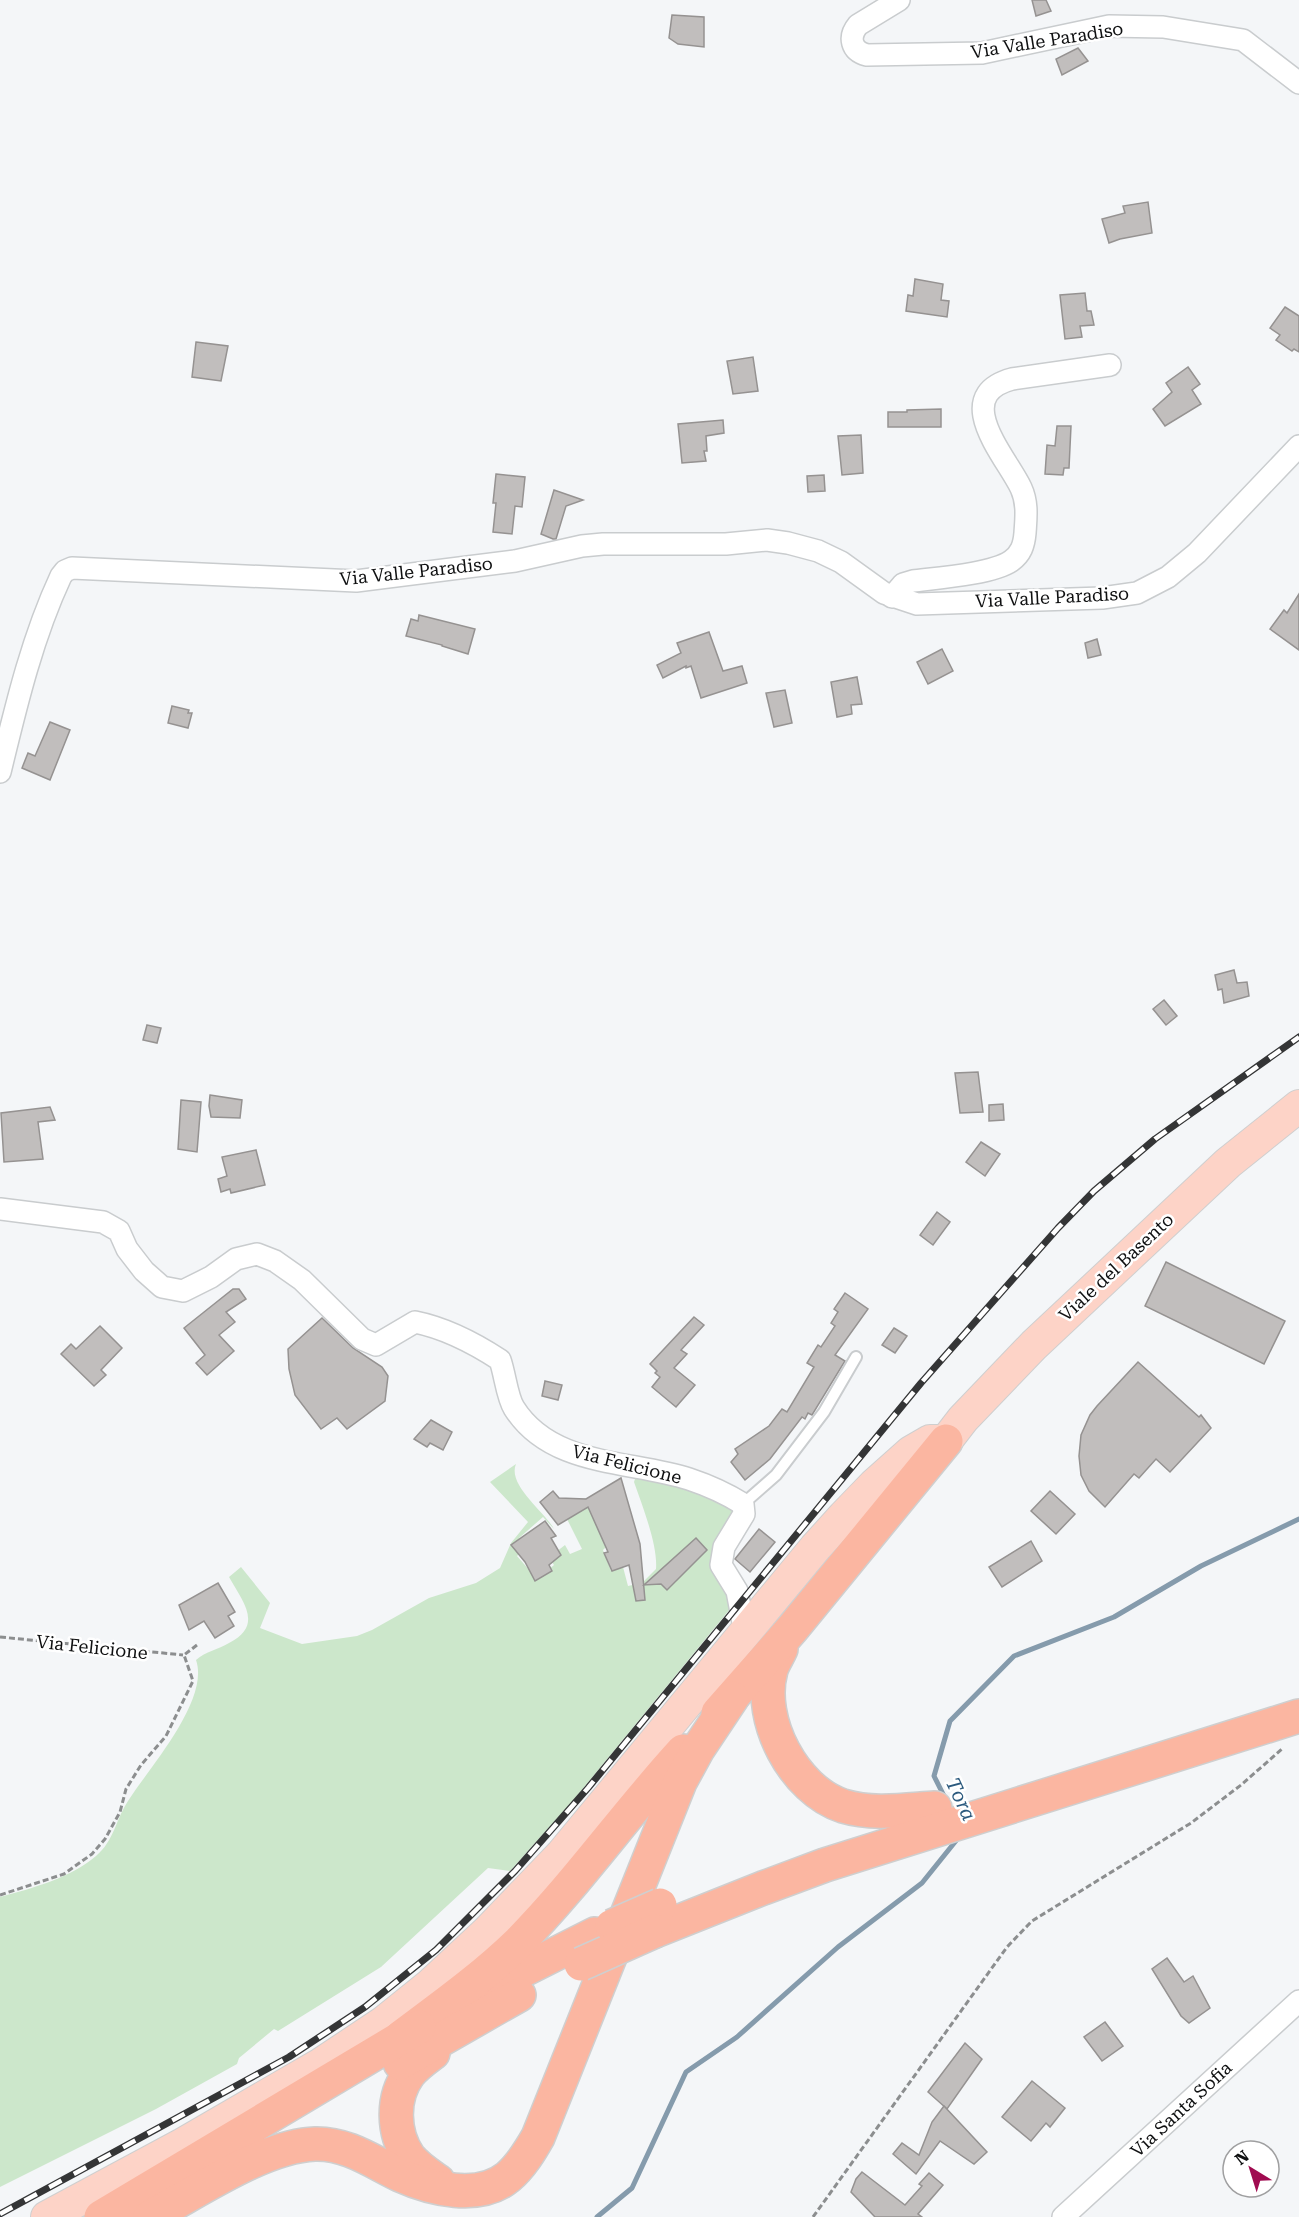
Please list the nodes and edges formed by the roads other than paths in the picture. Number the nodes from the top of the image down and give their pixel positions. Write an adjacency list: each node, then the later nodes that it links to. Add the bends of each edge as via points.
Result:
1 (899, 0): 2 (street, Via Valle Paradiso, via 854,29 852,40 857,50 867,55 982,53 1109,26 1163,27 1243,40)
2 (1299, 83)
3 (1110, 365): 5 (street, Via Valle Paradiso, via 1011,379 994,387 986,396 984,410 992,441 1025,501 1023,547 1006,564 913,581 903,584)
4 (1299, 446): 5 (street, Via Valle Paradiso, via 1197,553 1168,577 1137,593 1102,598 917,604)
5 (892, 597): 6 (street, Via Valle Paradiso, via 818,551 767,540 592,545 515,561 356,580 72,568 65,571 57,584 29,661)
6 (0, 772)
7 (1299, 1106): 10 (main road, Viale del Basento, via 1228,1163 1034,1345)
8 (0, 1209): 11 (street, Via Felicione, via 103,1222 119,1231 127,1249 162,1287 183,1291 236,1259 257,1254 275,1261 303,1280 362,1338 376,1346 415,1322 435,1326 500,1360 513,1406 526,1424 577,1455 688,1479)
9 (856, 1357): 11 (lane, via 824,1412 776,1475)
10 (946, 1441): 12 (main road, via 936,1439 923,1444 874,1485); 13 (highway)
11 (743, 1504): 12 (street, via 744,1514 724,1547 721,1565 737,1591)
12 (743, 1623): 24 (main road, via 562,1854 488,1932 430,1985 321,2064)
13 (792, 1629): 15 (highway); 17 (highway, via 771,1670 770,1710 775,1733 799,1776 818,1793 841,1805 868,1812)
14 (1299, 1694): 17 (highway)
15 (732, 1698): 22 (highway, via 517,1943); 23 (highway, via 680,1782 538,2137 526,2158 508,2177 490,2187)
16 (1294, 1729): 18 (highway)
17 (935, 1808): 18 (highway)
18 (895, 1833): 19 (highway, via 762,1888)
19 (658, 1918): 21 (highway, bridge, via 581,1964); 22 (highway, bridge, via 595,1934)
20 (1299, 2001): 28 (street, Via Santa Sofia)
21 (495, 2008): 23 (highway, via 430,2055 408,2075 400,2093 395,2113 405,2151 422,2170); 26 (highway)
22 (401, 2037): 25 (highway)
23 (449, 2189): 27 (highway, via 416,2181 363,2155 317,2144 261,2157)
24 (47, 2217)
25 (102, 2217)
26 (144, 2217)
27 (150, 2217)
28 (1063, 2217)

